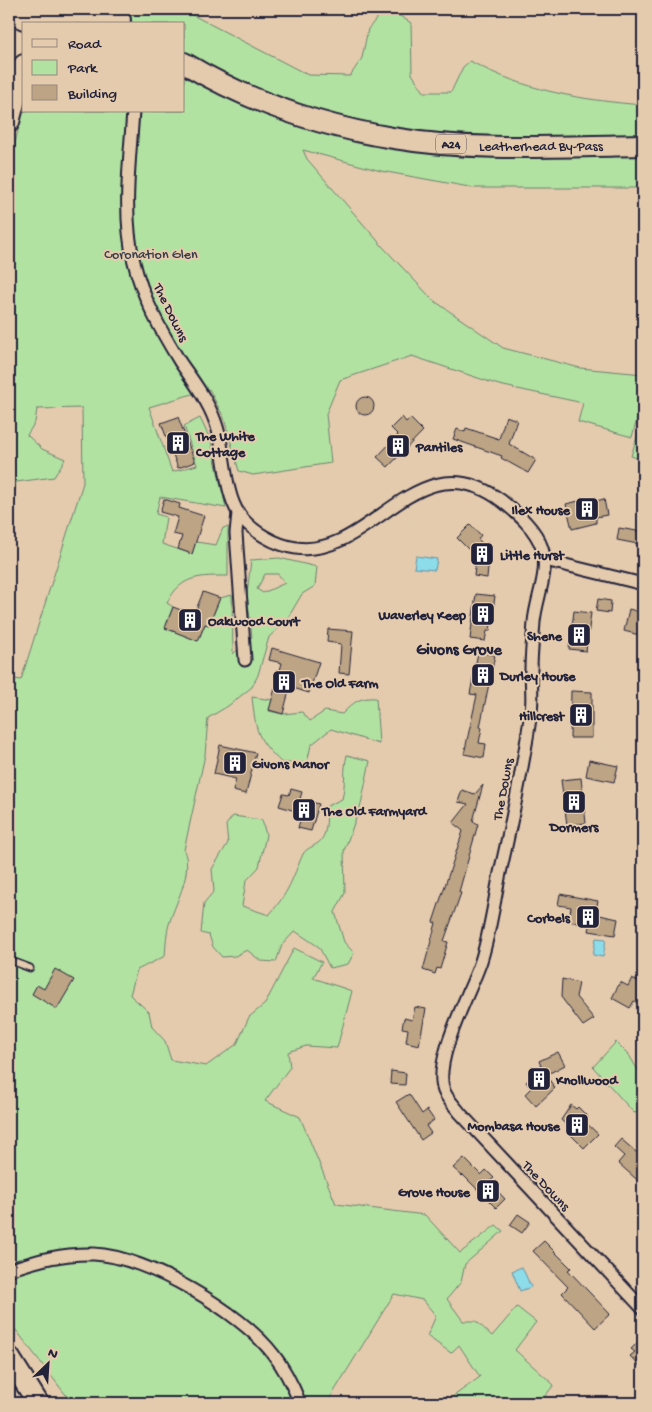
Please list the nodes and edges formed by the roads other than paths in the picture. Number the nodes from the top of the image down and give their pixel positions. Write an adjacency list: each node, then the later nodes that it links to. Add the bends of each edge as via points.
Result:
1 (9, 10): 2 (highway, via 27,21)
2 (56, 16): 3 (highway, via 91,14)
3 (118, 18)
4 (185, 64): 8 (highway, Leatherhead By-Pass / A24, via 231,89 298,115 393,138 486,146)
5 (22, 73): 7 (highway)
6 (133, 112): 9 (street, The Downs, via 128,231 134,264 149,306 179,360 204,396 215,420 232,501)
7 (9, 122)
8 (643, 145)
9 (238, 513): 10 (street, The Downs, via 250,526 279,543 295,548 313,548 344,538 418,492 458,482 489,492 530,527 541,544); 12 (street, The Downs, via 236,533)
10 (545, 560): 11 (street); 16 (street, The Downs, via 536,605 531,665 532,708 506,843 481,960 450,1038 441,1074 444,1092 460,1113)
11 (643, 584)
12 (245, 660)
13 (9, 960): 14 (lane)
14 (30, 968)
15 (9, 1270): 19 (street, via 49,1256 95,1254 133,1263 188,1287 236,1318 272,1352 289,1377)
16 (643, 1309)
17 (9, 1357): 18 (highway)
18 (38, 1403)
19 (300, 1403)

